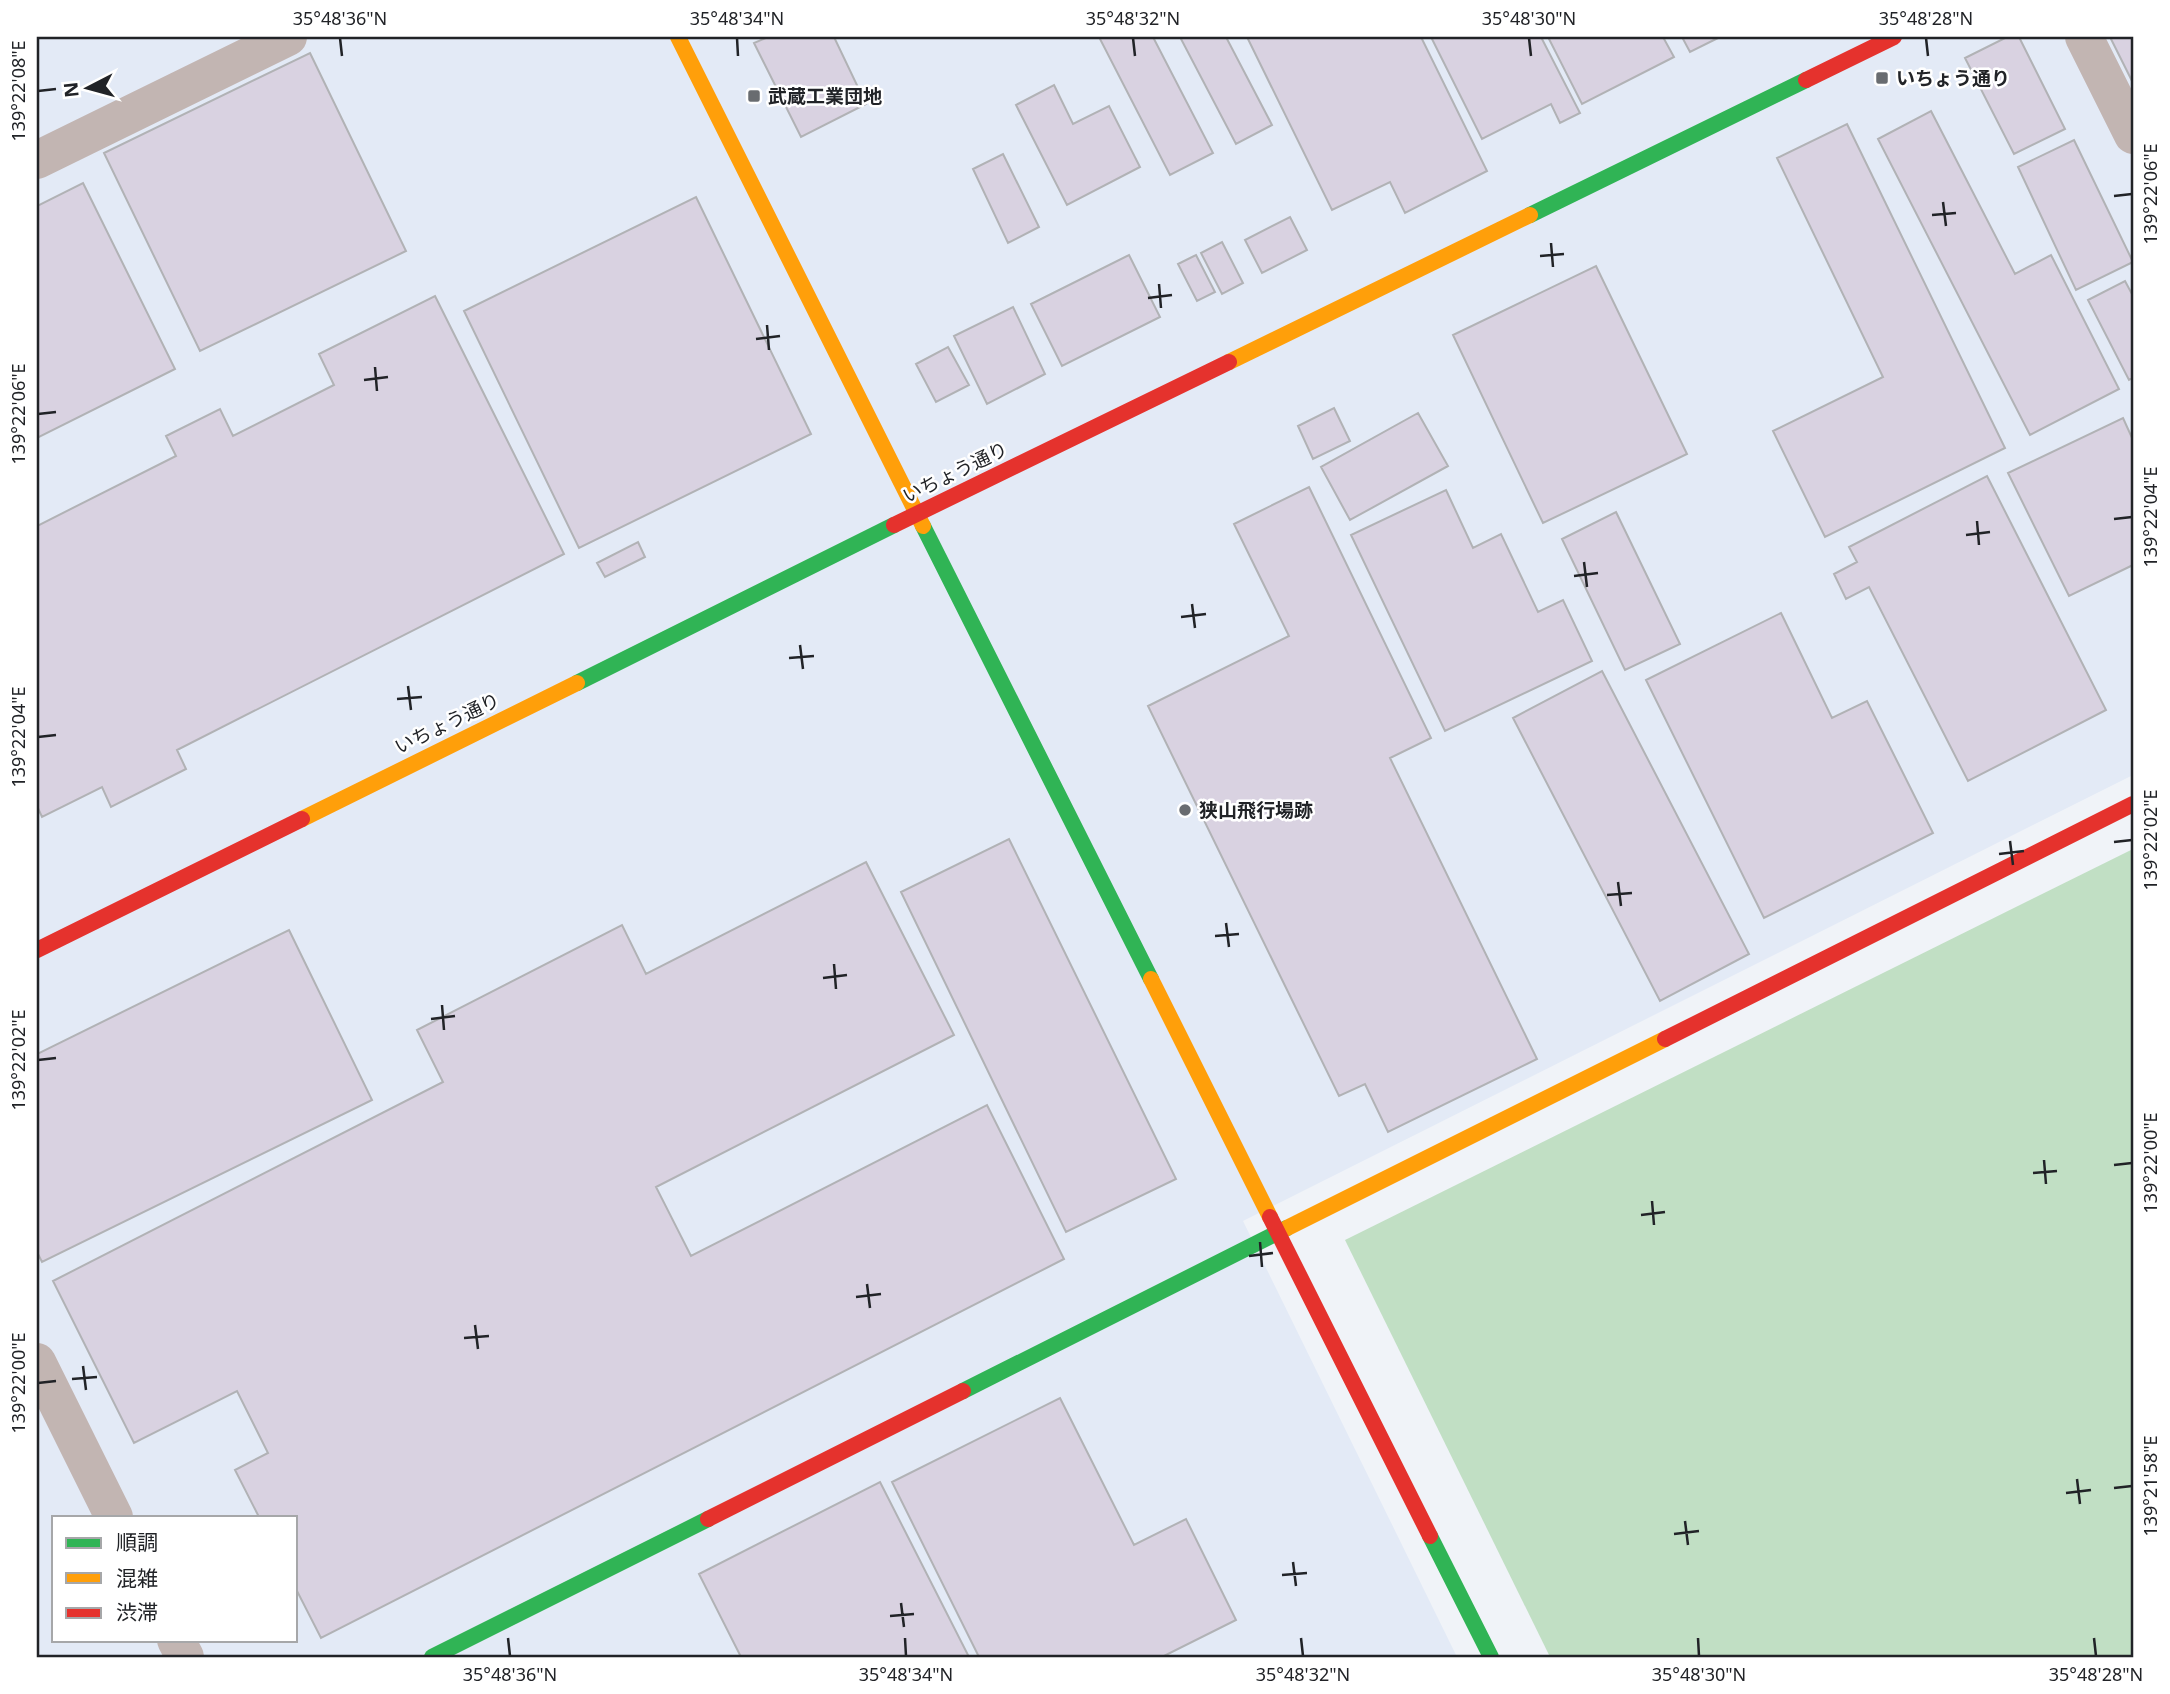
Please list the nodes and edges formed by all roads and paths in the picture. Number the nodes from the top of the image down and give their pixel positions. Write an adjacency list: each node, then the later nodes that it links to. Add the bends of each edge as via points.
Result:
1 (288, 37): 6 (street)
2 (678, 37): 7 (street)
3 (1894, 37): 7 (street, いちょう通り)
4 (2084, 37): 5 (street)
5 (2133, 135)
6 (37, 160)
7 (917, 514): 9 (street, いちょう通り); 10 (street)
8 (2133, 804): 10 (street)
9 (37, 950)
10 (1279, 1233): 13 (street); 14 (street)
11 (37, 1363): 12 (street)
12 (114, 1516)
13 (432, 1657)
14 (1491, 1657)

